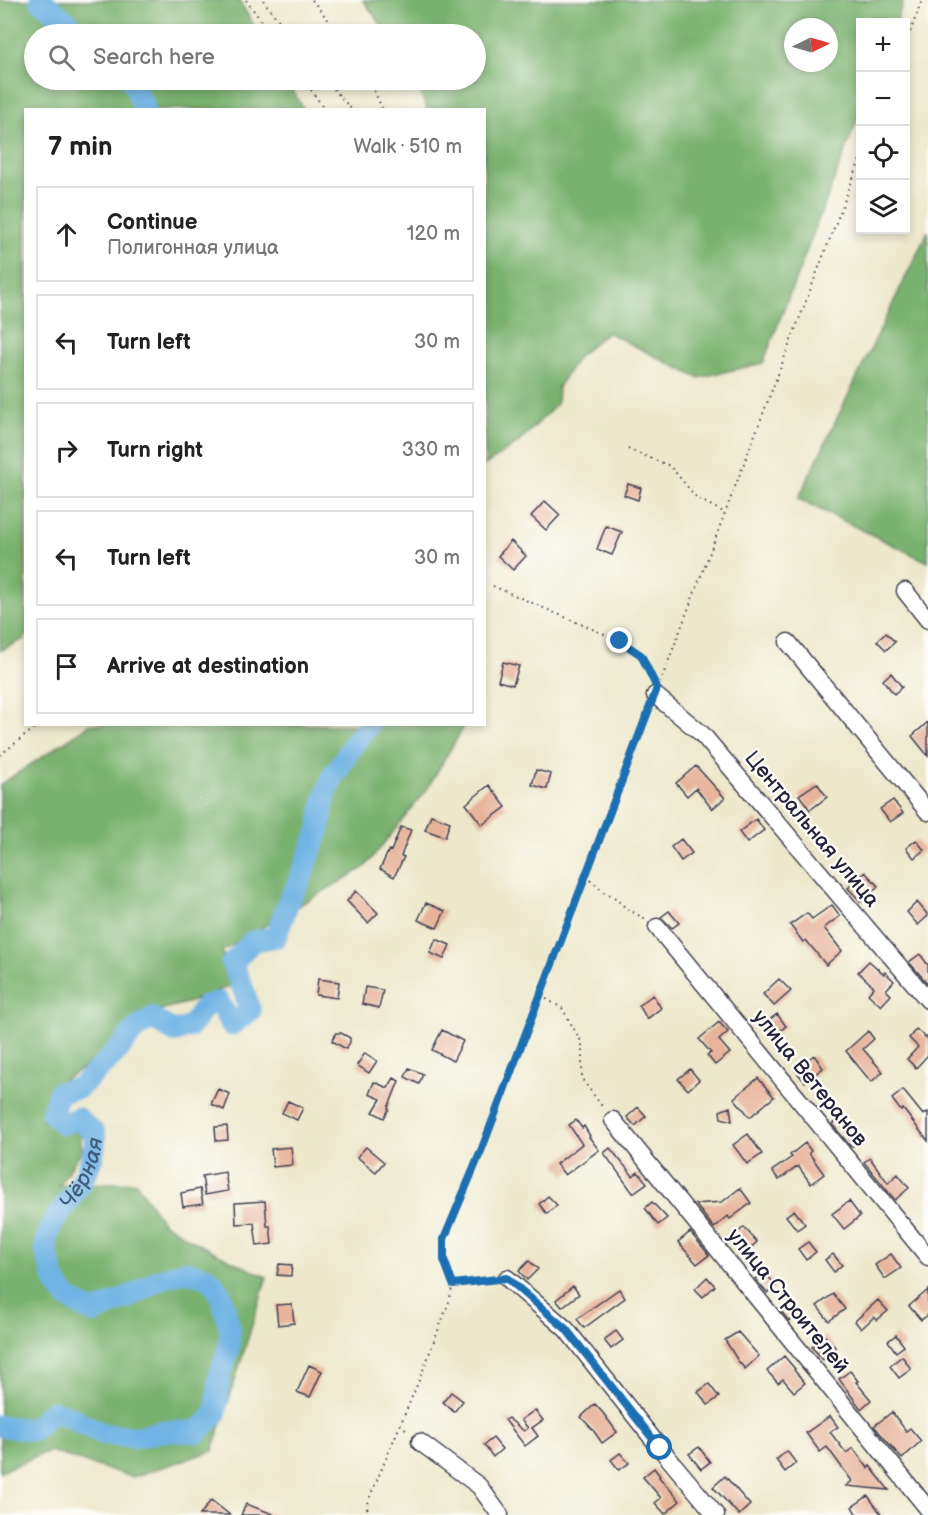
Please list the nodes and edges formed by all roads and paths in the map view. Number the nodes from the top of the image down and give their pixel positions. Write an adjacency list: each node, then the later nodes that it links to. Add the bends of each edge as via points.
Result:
1 (246, 0): 5 (path)
2 (263, 0): 6 (path)
3 (312, 0): 7 (path)
4 (922, 0): 8 (path)
5 (264, 24)
6 (281, 24)
7 (332, 24)
8 (910, 32)
9 (311, 90): 12 (path)
10 (335, 90): 13 (path)
11 (374, 90): 14 (path)
12 (324, 108)
13 (350, 108)
14 (382, 108)
15 (856, 173): 17 (path)
16 (628, 448): 17 (path, via 670,466 697,498)
17 (725, 513): 22 (path)
18 (493, 586): 22 (path, via 620,641 641,655)
19 (905, 591): 20 (street)
20 (928, 620)
21 (788, 642): 25 (street)
22 (656, 692): 26 (path); 29 (street, Центральная улица, via 702,734)
23 (37, 726): 24 (path)
24 (0, 755)
25 (928, 812)
26 (585, 877): 27 (path); 28 (path)
27 (657, 927): 31 (street, улица Ветеранов)
28 (541, 996): 30 (path, via 562,1008 582,1043 582,1079); 33 (path, via 444,1239 444,1260)
29 (928, 1000)
30 (613, 1120): 35 (street, улица Строителей)
31 (928, 1257)
32 (507, 1278): 33 (path); 38 (street, via 566,1329)
33 (453, 1284): 36 (path, via 420,1378 369,1498)
34 (420, 1442): 37 (street, via 478,1486)
35 (928, 1509)
36 (366, 1515)
37 (500, 1515)
38 (717, 1515)

